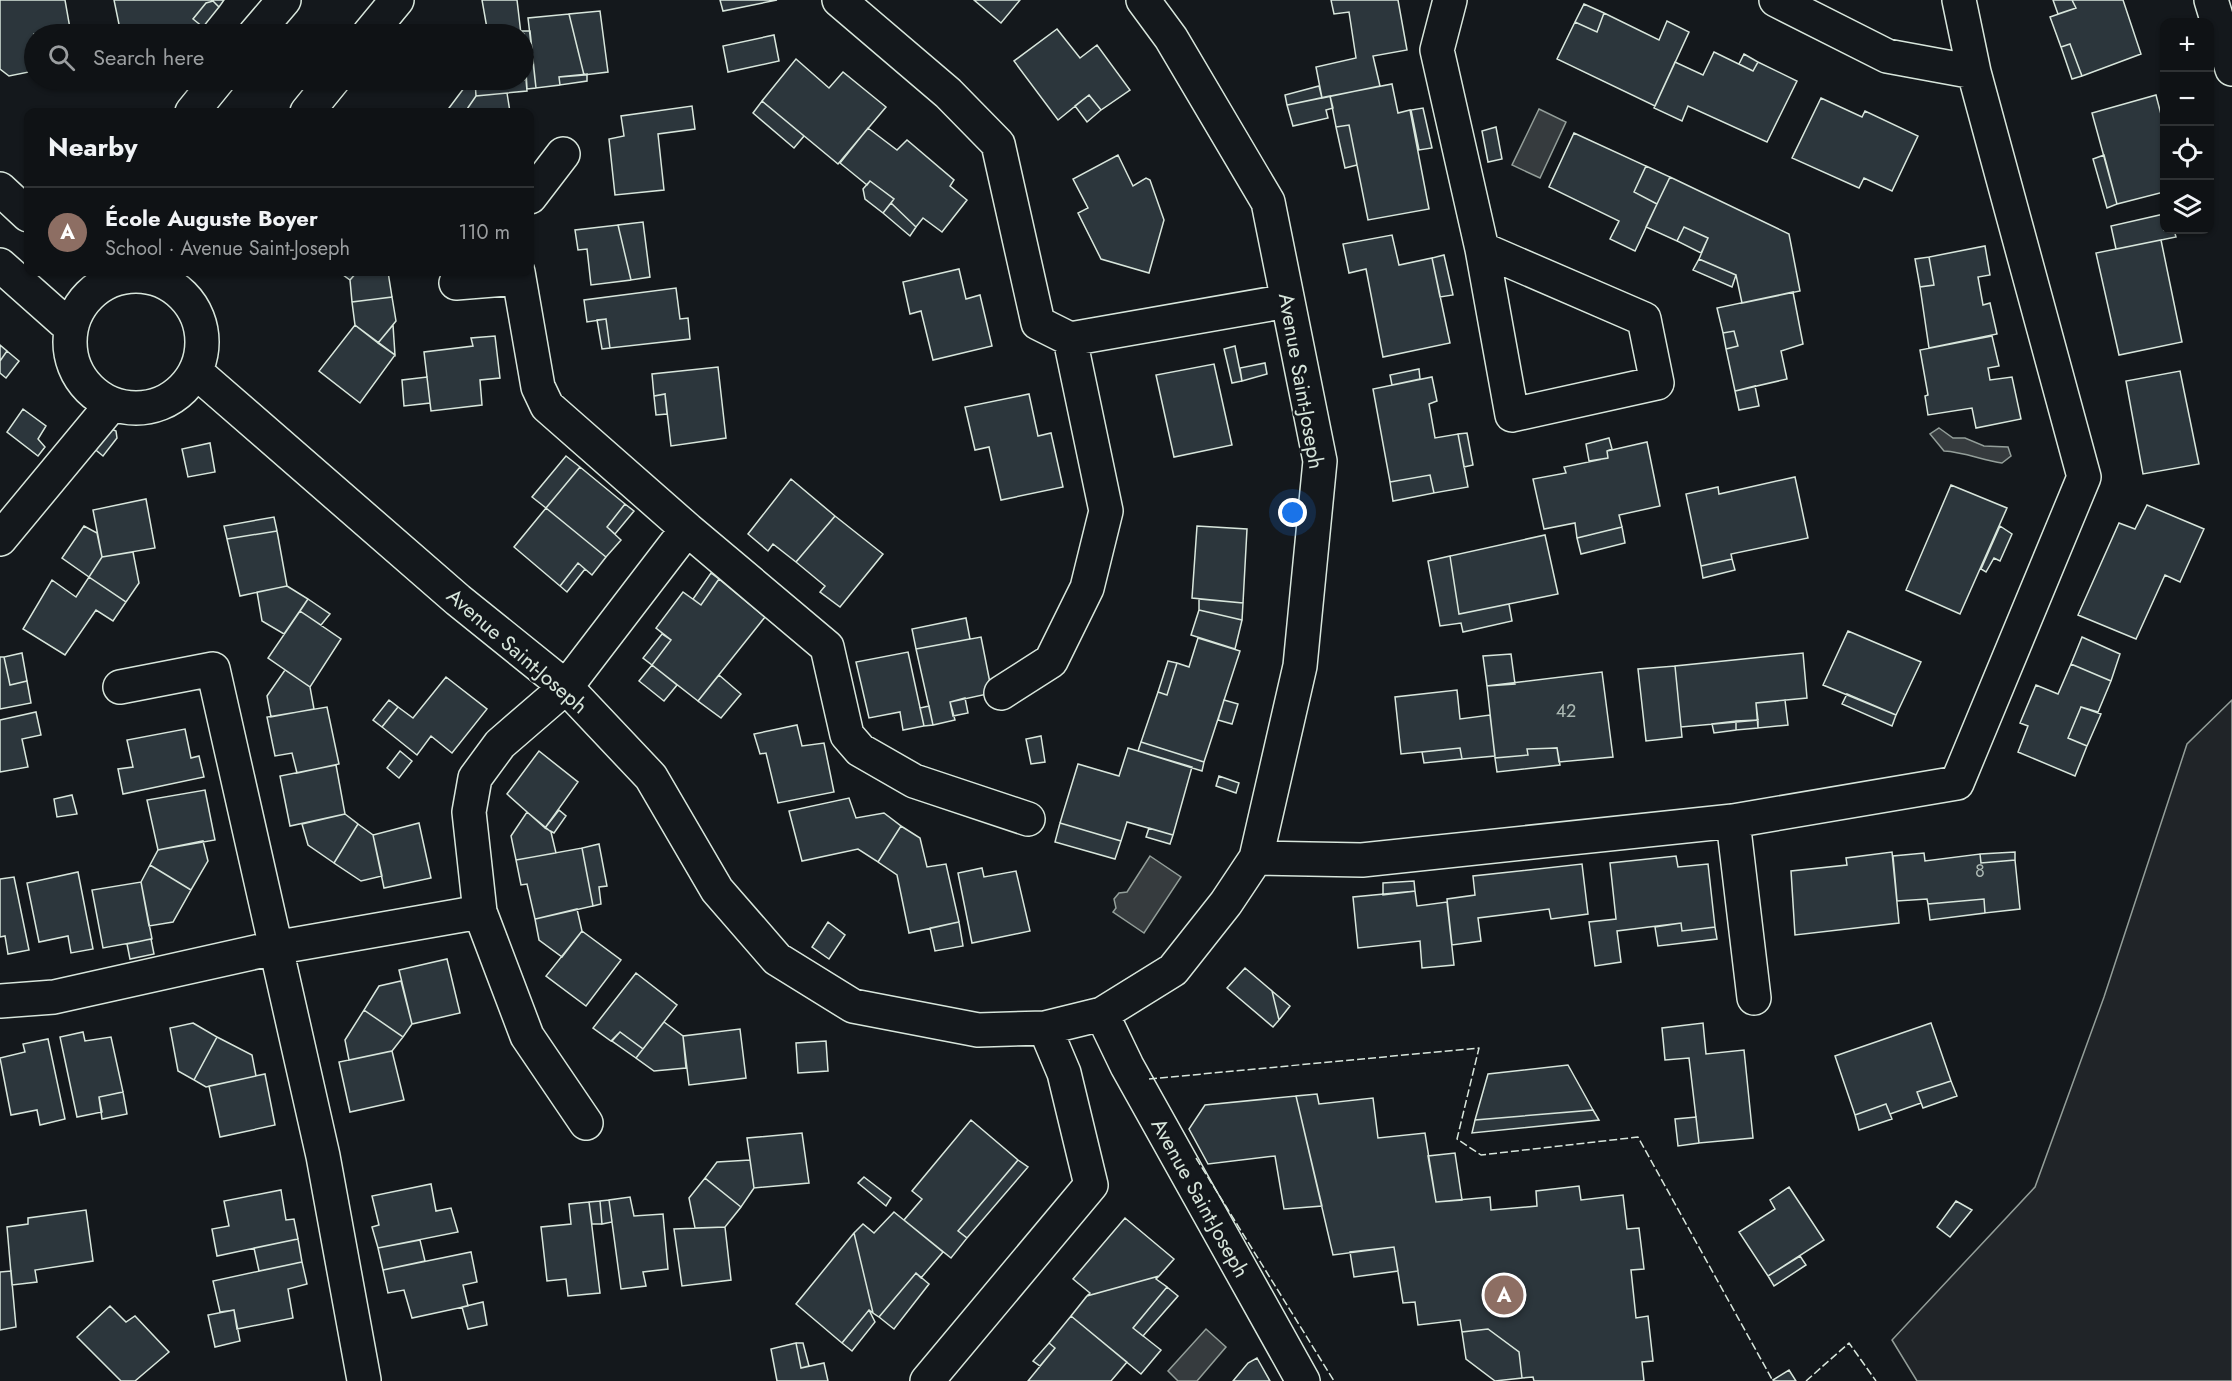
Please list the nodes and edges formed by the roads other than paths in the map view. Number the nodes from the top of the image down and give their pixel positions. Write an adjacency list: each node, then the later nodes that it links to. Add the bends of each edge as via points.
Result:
1 (284, 0): 9 (street)
2 (397, 0): 10 (street)
3 (839, 0): 30 (street, via 948,93 998,144 1038,323)
4 (1143, 0): 28 (street, Avenue Saint-Joseph, via 1171,38 1268,202)
5 (1450, 0): 21 (street, via 1437,50)
6 (1776, 0): 12 (street, via 1887,56)
7 (1959, 0): 12 (street)
8 (2211, 0): 11 (street)
9 (264, 24)
10 (377, 24)
11 (2232, 69)
12 (1974, 72): 39 (street, via 2084,477 1957,783)
13 (210, 90): 15 (street)
14 (325, 90): 16 (street)
15 (195, 108)
16 (309, 108)
17 (563, 154): 19 (street)
18 (0, 189): 20 (street)
19 (534, 192)
20 (24, 211)
21 (1482, 249): 21 (street, via 1512,415 1658,383 1644,319)
22 (0, 265): 29 (street)
23 (510, 276): 27 (street)
24 (518, 276): 33 (street, via 538,387 547,406)
25 (173, 277): 26 (street); 31 (street, via 202,332)
26 (97, 278): 29 (street)
27 (456, 283)
28 (1287, 301): 30 (street); 40 (street, Avenue Saint-Joseph, via 1320,461 1300,666)
29 (71, 328): 32 (street, via 69,346 82,381 95,395)
30 (1070, 339): 37 (street, via 1106,511 1087,588 1051,661)
31 (196, 372): 32 (street, via 185,388 151,407 131,409); 36 (street, Avenue Saint-Joseph, via 458,600)
32 (112, 404): 34 (street)
33 (687, 529): 36 (street); 38 (street, via 827,647 847,735 860,750 914,780)
34 (0, 539)
35 (120, 687): 42 (street, via 213,669)
36 (566, 687): 41 (street, via 500,744 475,778 469,812); 46 (street, Avenue Saint-Joseph, via 651,777 717,890 777,958 853,1006 978,1030)
37 (1000, 693)
38 (1028, 819)
39 (1733, 821): 40 (street, via 1362,860); 43 (street)
40 (1256, 858): 45 (street, Avenue Saint-Joseph, via 1173,970)
41 (480, 912): 42 (street); 47 (street, via 527,1036)
42 (274, 948): 44 (street, via 54,997); 48 (street, via 323,1156)
43 (1754, 998)
44 (0, 1001)
45 (1102, 1014): 46 (street, Avenue Saint-Joseph); 50 (street, Avenue Saint-Joseph, via 1126,1066)
46 (1045, 1028): 49 (street, via 1064,1073 1091,1185)
47 (586, 1123)
48 (364, 1380)
49 (927, 1381)
50 (1303, 1381)

